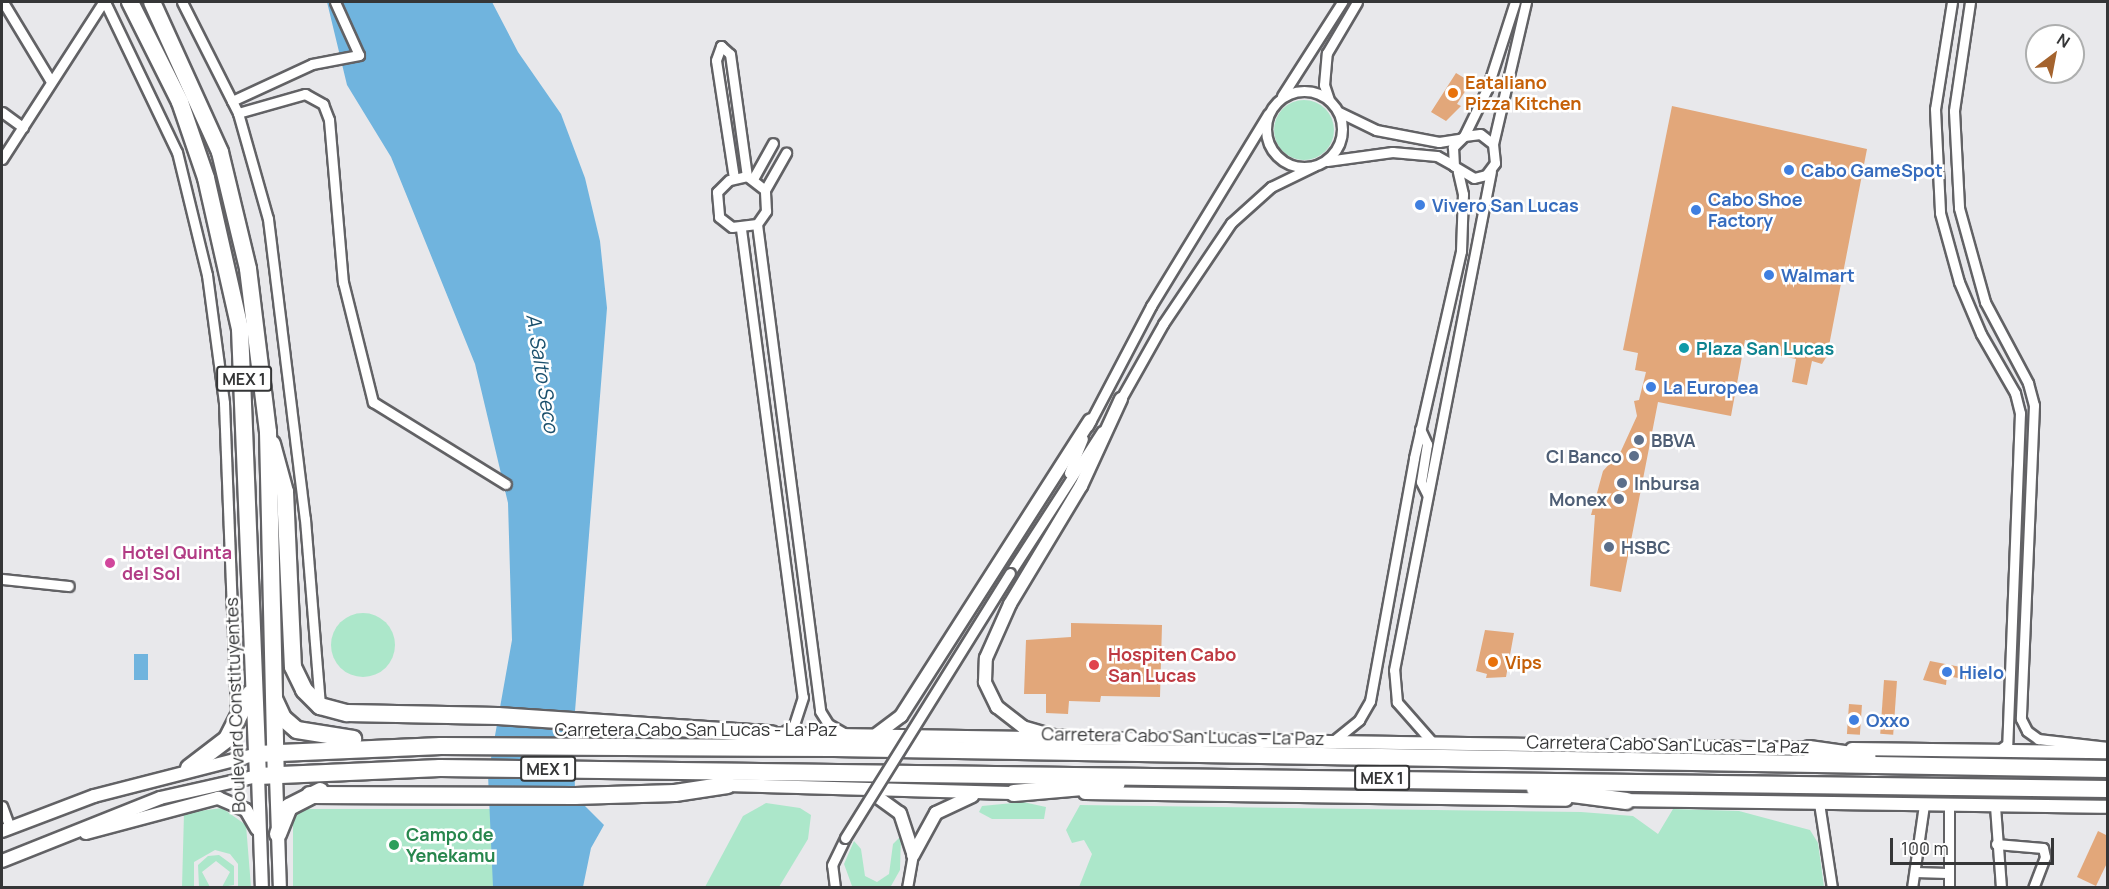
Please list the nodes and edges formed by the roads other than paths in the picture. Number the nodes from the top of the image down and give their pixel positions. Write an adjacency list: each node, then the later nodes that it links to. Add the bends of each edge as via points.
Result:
1 (3, 2): 13 (street)
2 (104, 2): 13 (street); 50 (street, via 177,152 207,275 224,403)
3 (130, 2): 47 (highway, Boulevard Constituyentes / MEX 1, via 180,102 206,178 240,329)
4 (152, 2): 39 (highway, Boulevard Constituyentes / MEX 1, via 199,97 223,163 249,269)
5 (182, 2): 14 (street)
6 (335, 2): 14 (street, via 359,55 312,64)
7 (1342, 2): 15 (street)
8 (1357, 2): 16 (street, via 1324,63 1324,88)
9 (1515, 2): 21 (street, via 1487,89)
10 (1526, 2): 23 (street)
11 (1952, 2): 61 (street, via 1935,109 1940,213 1959,282 1986,344 2015,393 2020,413 2007,744)
12 (1970, 2): 58 (street, via 1954,111 1959,208 1985,302 2028,383 2034,405 2021,719 2026,731 2041,740)
13 (50, 80): 20 (street)
14 (231, 100): 18 (street)
15 (1276, 103): 16 (street, via 1306,91); 19 (street)
16 (1334, 106): 21 (street, via 1353,122 1376,130 1439,142); 26 (street, via 1341,140)
17 (2, 112): 20 (street)
18 (238, 113): 40 (street, via 305,94 323,104 329,120 342,282 373,402); 49 (street, via 268,219 282,313)
19 (1268, 114): 26 (street, via 1266,136 1276,156 1295,166); 37 (street, via 1151,306)
20 (23, 127): 25 (street)
21 (1462, 137): 23 (street, via 1480,134); 27 (street, via 1452,151)
22 (773, 143): 29 (street)
23 (1493, 144): 28 (street, via 1496,158)
24 (786, 153): 31 (street)
25 (2, 159)
26 (1318, 164): 27 (street, via 1355,154 1392,152 1437,156); 36 (street, via 1264,192 1231,223 1168,315)
27 (1456, 169): 28 (street, via 1474,178); 38 (street, via 1463,194 1461,251)
28 (1491, 171): 44 (street)
29 (750, 177): 30 (street); 30 (street, via 730,54 721,46 716,60); 31 (street)
30 (734, 178): 33 (street, via 717,192 716,209 725,223)
31 (765, 190): 32 (street, via 766,211)
32 (757, 224): 33 (street); 34 (street)
33 (741, 229): 35 (street)
34 (767, 304): 35 (street); 42 (street)
35 (750, 307): 41 (street)
36 (1121, 399): 43 (street); 54 (main road, via 1081,486 995,633 984,669 987,691 1004,714 1023,727)
37 (1090, 420): 43 (street); 53 (main road, via 901,716 890,729)
38 (1420, 429): 44 (street, via 1427,444 1421,482); 55 (street, via 1370,700 1359,720)
39 (268, 432): 48 (highway, Boulevard Constituyentes / MEX 1); 49 (highway, via 285,492 293,667 304,690)
40 (506, 484)
41 (775, 492): 42 (street); 51 (street, via 803,697 794,725)
42 (790, 492): 52 (street, via 821,714 832,727)
43 (1060, 493): 97 (street, bridge, via 845,838 832,865)
44 (1427, 494): 56 (street, via 1393,682 1402,711)
45 (2, 579): 46 (street)
46 (69, 586)
47 (252, 690): 50 (highway); 64 (highway, Boulevard Constituyentes / MEX 1)
48 (273, 690): 57 (highway, MEX 1, via 283,718 307,734); 64 (highway, Boulevard Constituyentes / MEX 1)
49 (320, 706): 51 (highway, via 347,713 508,717)
50 (237, 723): 66 (highway, via 218,748)
51 (775, 735): 52 (main road); 60 (highway)
52 (850, 735): 53 (main road)
53 (868, 736): 54 (main road)
54 (1061, 738): 55 (main road); 62 (highway)
55 (1332, 742): 56 (main road)
56 (1433, 743): 59 (main road)
57 (419, 747): 60 (highway, Carretera Cabo San Lucas - La Paz / MEX 1); 64 (highway, Carretera Cabo San Lucas - La Paz / MEX 1)
58 (2108, 747)
59 (1809, 749): 61 (main road); 65 (highway)
60 (724, 751): 62 (highway, Carretera Cabo San Lucas - La Paz / MEX 1)
61 (1998, 751): 63 (main road)
62 (968, 752): 65 (highway, Carretera Cabo San Lucas - La Paz / MEX 1)
63 (2108, 752)
64 (266, 753): 66 (main road); 70 (highway, Boulevard Constituyentes / MEX 1); 71 (highway, Boulevard Constituyentes / MEX 1)
65 (1954, 767): 68 (highway, Carretera Cabo San Lucas - La Paz / MEX 1)
66 (189, 768): 87 (main road)
67 (408, 769): 69 (highway, MEX 1); 71 (highway, MEX 1); 79 (highway, via 371,774)
68 (2108, 769)
69 (659, 770): 72 (highway, MEX 1); 74 (highway)
70 (258, 776): 71 (highway, MEX 1); 88 (main road, Boulevard Constituyentes); 92 (main road, via 160,798)
71 (276, 776): 89 (main road, Boulevard Constituyentes)
72 (1209, 776): 73 (highway, MEX 1); 78 (highway)
73 (1454, 779): 75 (highway, MEX 1); 80 (highway)
74 (727, 785): 76 (main road); 79 (highway, via 675,793 574,796)
75 (2108, 789)
76 (862, 790): 77 (main road); 91 (main road, via 884,799 900,813)
77 (988, 792): 78 (main road); 91 (main road, via 940,810 925,826)
78 (1014, 793): 80 (main road)
79 (310, 795): 89 (highway, via 286,811)
80 (1626, 801): 81 (main road)
81 (1820, 803): 82 (main road); 99 (street)
82 (1924, 805): 83 (main road); 93 (street)
83 (1948, 805): 85 (main road); 94 (street)
84 (2, 806): 87 (street)
85 (1995, 806): 86 (main road); 90 (street)
86 (2108, 807)
87 (6, 830)
88 (260, 834): 92 (main road, via 241,807 213,798); 95 (main road, Boulevard Constituyentes)
89 (278, 834): 96 (main road, Boulevard Constituyentes)
90 (1996, 844): 102 (street); 103 (street, via 2043,848 2045,857)
91 (913, 855): 98 (street)
92 (7, 858)
93 (1915, 872): 94 (street); 100 (street)
94 (1947, 873): 101 (street)
95 (262, 888)
96 (280, 888)
97 (835, 888)
98 (907, 888)
99 (1832, 888)
100 (1912, 888)
101 (1949, 888)
102 (2001, 888)
103 (2033, 888)

